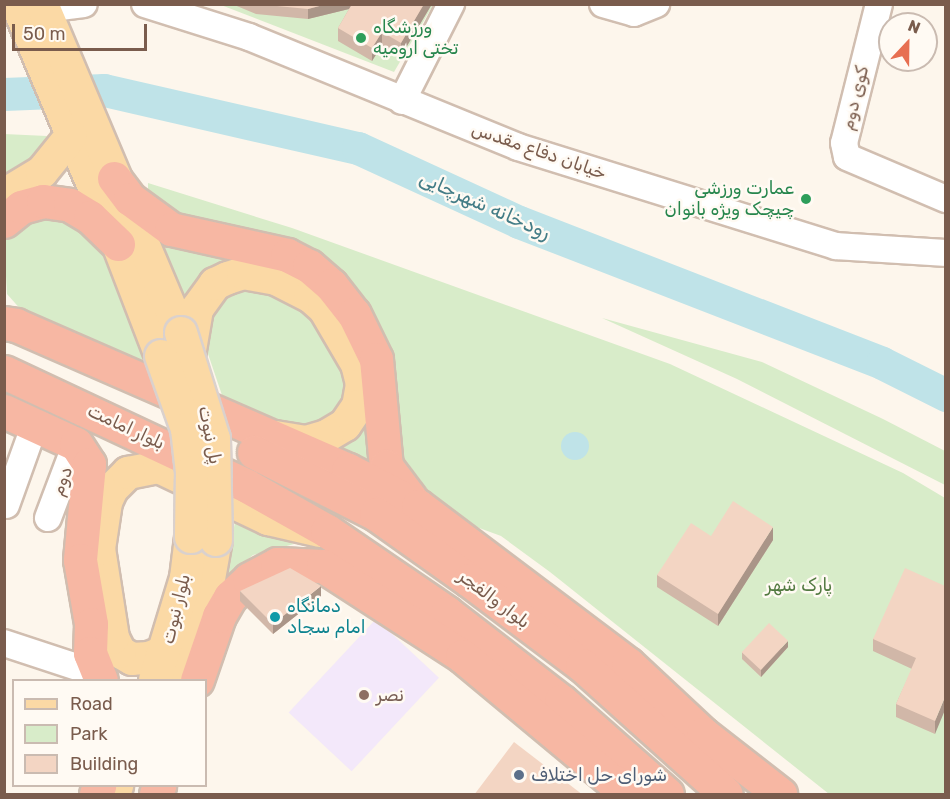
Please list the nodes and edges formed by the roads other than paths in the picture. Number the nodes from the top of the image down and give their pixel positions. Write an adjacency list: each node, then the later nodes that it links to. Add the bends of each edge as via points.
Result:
1 (84, 4): 7 (street)
2 (145, 4): 8 (street, خیابان دفاع مقدس, via 249,37)
3 (451, 4): 8 (street)
4 (603, 4): 5 (street, via 634,13)
5 (656, 4)
6 (879, 4): 12 (street, کوی دوم, via 844,143 847,157)
7 (35, 13): 9 (main road)
8 (402, 101): 15 (street, خیابان دفاع مقدس, via 518,147 836,246)
9 (84, 135): 10 (main road); 11 (main road, via 42,172); 14 (main road)
10 (114, 178): 17 (main road); 25 (highway, via 130,199 171,229 287,255 309,266 331,285 354,314 376,359 386,466 400,489)
11 (4, 195)
12 (945, 199)
13 (4, 221): 14 (highway, via 21,207 43,201 70,205 90,217)
14 (118, 244): 17 (main road)
15 (945, 253)
16 (7, 322): 21 (highway); 22 (highway, بلوار امامت)
17 (177, 348): 21 (main road, via 215,284 243,273 276,279 310,296 324,308 357,364 362,384 358,406 345,425 327,436 306,442); 28 (main road, پل نبوت, bridge)
18 (4, 372): 27 (highway, بلوار امامت, via 247,486)
19 (4, 411): 20 (highway)
20 (35, 424): 23 (highway); 24 (street)
21 (271, 436): 25 (highway)
22 (235, 442): 37 (highway, بلوار والفجر, via 376,514 459,573 582,665)
23 (76, 444): 26 (street, دوم); 31 (highway, via 89,464 80,560)
24 (6, 505)
25 (418, 506): 38 (highway, via 628,664 703,734)
26 (48, 518)
27 (327, 531): 30 (main road, via 300,529 268,519 159,467 128,472 106,502 99,549 113,638 120,652 132,659); 36 (highway, via 447,613 561,701)
28 (203, 538): 30 (main road, بلوار نبوت, via 186,578); 33 (main road, بلوار نبوت, via 209,579)
29 (4, 643): 31 (street)
30 (166, 651): 32 (main road, بلوار نبوت)
31 (98, 677)
32 (156, 679)
33 (178, 679)
34 (198, 679): 35 (highway, via 230,597 262,569 277,564 323,566 462,657 611,780)
35 (638, 795)
36 (667, 795)
37 (726, 795)
38 (780, 795)

